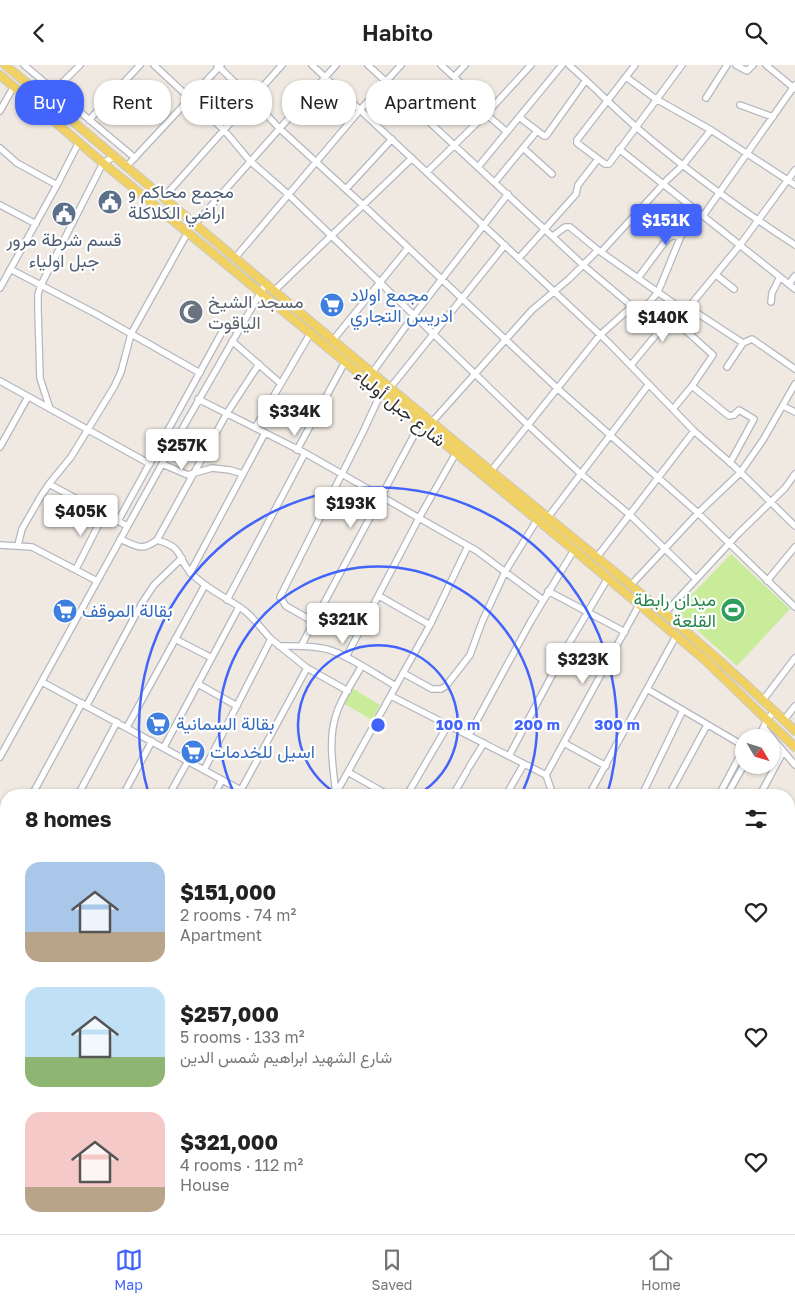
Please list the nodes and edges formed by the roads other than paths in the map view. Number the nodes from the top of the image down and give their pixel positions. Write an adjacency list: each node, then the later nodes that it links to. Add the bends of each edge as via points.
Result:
1 (5, 65): 27 (main road, شارع جبل أولياء)
2 (24, 65): 28 (street)
3 (80, 65): 29 (street)
4 (140, 65): 52 (street)
5 (154, 65): 39 (street)
6 (282, 65): 32 (street)
7 (312, 65): 24 (street)
8 (336, 65): 24 (street)
9 (368, 65): 33 (street)
10 (401, 65): 34 (street)
11 (442, 65): 25 (street)
12 (465, 65): 25 (street)
13 (530, 65): 44 (street)
14 (562, 65): 50 (street)
15 (569, 65): 36 (street)
16 (635, 65): 26 (street)
17 (682, 65): 41 (street)
18 (727, 65): 40 (street)
19 (736, 65): 20 (street, via 747,71)
20 (753, 65)
21 (766, 65): 38 (street)
22 (219, 66): 30 (street); 31 (street)
23 (0, 75): 37 (main road, شارع جبل أولياء)
24 (326, 77): 47 (street); 61 (street)
25 (454, 77): 35 (street)
26 (626, 77): 41 (street); 42 (street)
27 (23, 80)
28 (43, 80)
29 (65, 80)
30 (207, 80)
31 (233, 80)
32 (269, 80)
33 (383, 80)
34 (388, 80)
35 (457, 80)
36 (586, 80): 42 (street); 63 (street, via 546,136)
37 (14, 86): 48 (street); 68 (main road, شارع جبل أولياء)
38 (795, 87): 51 (street)
39 (181, 91)
40 (706, 98)
41 (656, 99): 60 (street); 64 (street)
42 (608, 101): 60 (street); 78 (street, via 576,142)
43 (366, 104): 47 (street)
44 (495, 104)
45 (740, 105): 51 (street)
46 (181, 109): 76 (street)
47 (360, 110): 67 (street); 80 (street)
48 (0, 111)
49 (84, 115): 52 (street)
50 (519, 117): 63 (street); 65 (street)
51 (773, 117): 74 (street)
52 (89, 119): 66 (street)
53 (495, 119): 65 (street)
54 (272, 120): 61 (street)
55 (77, 125): 69 (main road, شارع جبل أولياء)
56 (219, 125): 62 (street)
57 (228, 125): 62 (street)
58 (431, 125): 70 (street)
59 (475, 125): 70 (street)
60 (635, 127): 73 (street); 82 (street)
61 (279, 128): 79 (street); 80 (street)
62 (224, 129): 79 (street); 97 (street)
63 (537, 131): 72 (street)
64 (711, 131): 74 (street); 82 (street)
65 (507, 132): 84 (street)
66 (106, 134): 69 (street); 76 (street)
67 (392, 139): 77 (street); 93 (street)
68 (79, 141): 81 (main road, شارع جبل أولياء); 90 (street)
69 (98, 142): 75 (main road, شارع جبل أولياء)
70 (454, 146): 84 (street); 86 (street)
71 (0, 148): 90 (street, via 17,163)
72 (523, 149): 87 (street); 89 (street)
73 (619, 149): 78 (street, via 607,165); 91 (street)
74 (746, 153): 88 (street); 94 (street)
75 (115, 156): 81 (street); 83 (main road, شارع جبل أولياء)
76 (135, 158): 83 (street)
77 (412, 158): 86 (street); 99 (street)
78 (598, 159): 106 (street, via 577,187 576,194)
79 (250, 161): 96 (street); 104 (street)
80 (316, 162): 93 (street); 96 (street)
81 (103, 163): 107 (main road, شارع جبل أولياء); 128 (street)
82 (683, 165): 91 (street); 94 (street)
83 (127, 166): 97 (main road, شارع جبل أولياء)
84 (478, 167): 89 (street)
85 (795, 170): 88 (street)
86 (427, 172): 105 (street)
87 (552, 174)
88 (787, 180): 92 (street); 102 (street)
89 (495, 182): 95 (street)
90 (57, 185): 103 (street)
91 (663, 185): 100 (street); 115 (street)
92 (795, 185)
93 (346, 189): 99 (street)
94 (720, 193): 101 (street); 102 (street)
95 (508, 194): 105 (street); 106 (street)
96 (289, 195): 108 (street); 116 (street)
97 (164, 197): 104 (main road, شارع جبل أولياء)
98 (0, 205): 103 (street)
99 (363, 205): 108 (street); 114 (street)
100 (694, 210): 101 (street); 109 (street)
101 (703, 216): 112 (street)
102 (758, 221): 112 (street); 113 (street)
103 (36, 224): 119 (street)
104 (195, 224): 116 (main road, شارع جبل أولياء)
105 (484, 225): 111 (street); 124 (street)
106 (546, 230): 110 (street); 117 (street)
107 (188, 233): 135 (main road, شارع جبل أولياء); 145 (street)
108 (330, 235): 126 (street); 132 (street)
109 (681, 235): 122 (street, via 667,239); 134 (street)
110 (553, 236): 115 (street, via 570,227); 118 (street)
111 (505, 245): 117 (street); 136 (street)
112 (740, 245): 120 (street); 123 (street)
113 (795, 245)
114 (408, 248): 124 (street); 126 (street)
115 (600, 251): 118 (street); 122 (street)
116 (235, 257): 125 (main road, شارع جبل أولياء)
117 (519, 259): 133 (street)
118 (583, 265): 133 (street); 139 (street)
119 (10, 269): 128 (street); 129 (street)
120 (716, 275): 130 (street); 140 (street)
121 (795, 276): 127 (street)
122 (638, 277): 134 (street)
123 (780, 277): 127 (street); 137 (street)
124 (442, 280): 136 (street); 141 (street)
125 (266, 283): 132 (main road, شارع جبل أولياء); 135 (street)
126 (380, 283): 141 (street); 149 (street)
127 (789, 284): 131 (street)
128 (40, 285): 145 (street); 171 (street, via 40,378)
129 (0, 288)
130 (734, 289)
131 (795, 289)
132 (275, 290): 149 (main road, شارع جبل أولياء)
133 (554, 291): 147 (street); 148 (street)
134 (658, 292): 138 (street); 139 (street, via 649,303)
135 (260, 293): 143 (street); 144 (main road, شارع جبل أولياء)
136 (463, 299): 146 (street); 148 (street)
137 (771, 302)
138 (679, 307): 140 (street); 142 (street)
139 (634, 308): 147 (street)
140 (688, 308): 151 (street)
141 (414, 315): 146 (street); 158 (street)
142 (671, 317): 154 (street); 164 (street, via 713,355)
143 (239, 329): 150 (street); 157 (street, via 224,329)
144 (310, 333): 152 (main road, شارع جبل أولياء); 161 (street)
145 (131, 334): 157 (street); 179 (street, via 118,379)
146 (434, 334): 159 (street); 165 (street)
147 (600, 335): 154 (street); 166 (street)
148 (505, 339): 159 (street); 166 (street)
149 (333, 340): 158 (main road, شارع جبل أولياء)
150 (232, 341): 153 (street); 169 (street)
151 (743, 343): 155 (street); 156 (street, via 753,340)
152 (345, 362): 167 (main road, شارع جبل أولياء); 186 (street)
153 (259, 364): 161 (street); 174 (street)
154 (631, 365): 163 (street)
155 (727, 367)
156 (795, 369)
157 (200, 373): 183 (street)
158 (372, 373): 165 (main road, شارع جبل أولياء)
159 (474, 373): 175 (street); 177 (street)
160 (0, 381): 168 (street)
161 (280, 383): 178 (street)
162 (795, 384): 170 (street)
163 (649, 385): 172 (street); 182 (street)
164 (692, 386): 172 (street); 189 (street, via 729,416 739,410 754,419)
165 (390, 388): 175 (main road, شارع جبل أولياء)
166 (557, 388): 177 (street); 182 (street)
167 (381, 393): 176 (main road, شارع جبل أولياء); 194 (street)
168 (28, 397): 171 (street); 184 (street)
169 (198, 399): 174 (street); 185 (street)
170 (783, 406): 173 (street); 193 (street)
171 (50, 409): 179 (street)
172 (673, 409): 180 (street)
173 (795, 412)
174 (227, 413): 178 (street); 197 (street)
175 (432, 422): 192 (main road, شارع جبل أولياء)
176 (420, 424): 188 (main road, شارع جبل أولياء); 201 (street)
177 (528, 425): 192 (street); 195 (street)
178 (255, 428): 181 (street)
179 (87, 430): 190 (street); 200 (street, via 72,457)
180 (694, 431): 189 (street); 199 (street)
181 (265, 433): 186 (street); 198 (street)
182 (611, 436): 195 (street); 199 (street)
183 (162, 442): 185 (street); 190 (street)
184 (0, 447)
185 (171, 448): 191 (street)
186 (297, 450): 187 (street)
187 (305, 453): 194 (street); 234 (street)
188 (456, 453): 207 (street); 208 (main road, شارع جبل أولياء)
189 (730, 463): 193 (street)
190 (150, 464): 209 (street)
191 (162, 464): 197 (street, via 184,475); 211 (street)
192 (491, 471): 206 (main road, شارع جبل أولياء)
193 (740, 473): 202 (street); 203 (street)
194 (342, 474): 201 (street); 241 (street, via 280,597 286,606)
195 (581, 474): 205 (street); 206 (street)
196 (795, 474): 202 (street)
197 (192, 475): 198 (street, via 206,468); 213 (street)
198 (243, 475): 224 (street)
199 (659, 477): 203 (street); 205 (street)
200 (49, 484): 204 (street); 216 (street, via 22,529)
201 (381, 495): 207 (street); 241 (street)
202 (771, 502): 210 (street); 214 (street)
203 (698, 513): 214 (street); 219 (street)
204 (104, 514): 209 (street); 223 (street)
205 (630, 515): 219 (street); 221 (street)
206 (548, 516): 221 (main road, شارع جبل أولياء)
207 (419, 518): 217 (street); 233 (street)
208 (537, 520): 220 (main road, شارع جبل أولياء); 225 (street)
209 (118, 521): 211 (street)
210 (794, 523)
211 (127, 526): 212 (street)
212 (120, 539): 213 (street, via 141,547); 228 (street)
213 (157, 540): 222 (street, via 174,546)
214 (728, 543): 227 (street); 229 (street)
215 (0, 545): 216 (street)
216 (18, 545): 223 (street, via 32,547)
217 (468, 546): 225 (street); 242 (street)
218 (795, 547): 229 (street)
219 (665, 548): 227 (street); 231 (street)
220 (574, 549): 226 (main road, شارع جبل أولياء); 232 (street)
221 (597, 557): 231 (main road, شارع جبل أولياء)
222 (182, 558): 224 (street); 262 (street, via 154,585 142,603)
223 (76, 569): 228 (street)
224 (190, 573): 230 (street)
225 (505, 573): 235 (street); 254 (street, via 470,655 446,686 432,689)
226 (608, 579): 236 (main road, شارع جبل أولياء); 239 (street)
227 (696, 579): 240 (street)
228 (97, 581): 255 (street)
229 (767, 581): 238 (street)
230 (205, 585): 234 (street); 245 (street)
231 (631, 585): 240 (main road, شارع جبل أولياء)
232 (548, 591): 235 (street); 239 (street)
233 (379, 596): 242 (street); 249 (street)
234 (227, 600): 237 (street)
235 (543, 600): 275 (street)
236 (639, 605): 243 (street); 244 (main road, شارع جبل أولياء)
237 (239, 607): 246 (street); 250 (street)
238 (795, 607)
239 (587, 613): 243 (street); 283 (street)
240 (665, 613): 261 (main road, شارع جبل أولياء)
241 (314, 622): 248 (street)
242 (430, 625): 254 (street)
243 (625, 632): 279 (street)
244 (676, 636): 258 (street); 267 (main road, شارع جبل أولياء)
245 (175, 639): 250 (street); 272 (street)
246 (271, 639): 247 (street); 263 (street)
247 (279, 646): 248 (street); 253 (street)
248 (301, 646): 249 (street, via 328,649)
249 (346, 657): 252 (street)
250 (212, 658): 256 (street)
251 (795, 658): 261 (street)
252 (361, 667): 257 (street); 259 (street)
253 (307, 668): 259 (street); 301 (street)
254 (403, 673): 257 (street)
255 (42, 681): 262 (street); 284 (street)
256 (198, 684): 263 (street); 280 (street)
257 (396, 686): 260 (street)
258 (647, 689): 265 (street); 289 (street)
259 (348, 691): 302 (street, via 338,708 334,727)
260 (391, 696): 270 (street); 291 (street)
261 (763, 700): 266 (main road, شارع جبل أولياء)
262 (85, 704): 269 (street); 295 (street)
263 (237, 706): 290 (street)
264 (795, 706): 268 (street)
265 (684, 711): 271 (street); 310 (street)
266 (775, 711): 267 (street); 268 (main road, شارع جبل أولياء)
267 (767, 719): 273 (street); 281 (main road, شارع جبل أولياء)
268 (784, 720): 274 (main road, شارع جبل أولياء)
269 (117, 722): 272 (street); 296 (street)
270 (448, 725): 275 (street); 305 (street)
271 (707, 725): 277 (street); 311 (street)
272 (127, 727): 276 (street)
273 (764, 728): 282 (street)
274 (795, 731)
275 (469, 735): 278 (street)
276 (152, 741): 280 (street); 297 (street)
277 (735, 742)
278 (484, 743): 283 (street); 306 (street)
279 (564, 743): 289 (street); 293 (street)
280 (164, 747): 285 (street)
281 (795, 747)
282 (783, 752): 288 (street); 314 (street)
283 (508, 756): 286 (street)
284 (0, 757)
285 (188, 761): 290 (street); 298 (street)
286 (524, 764): 293 (street); 307 (street)
287 (735, 764): 312 (street)
288 (795, 765)
289 (606, 766): 309 (street)
290 (204, 770): 294 (street)
291 (348, 772): 303 (street); 304 (street)
292 (739, 774): 313 (street)
293 (546, 775): 308 (street)
294 (222, 780): 299 (street); 300 (street)
295 (35, 789)
296 (81, 789)
297 (126, 789)
298 (172, 789)
299 (217, 789)
300 (239, 789)
301 (242, 789)
302 (335, 789)
303 (339, 789)
304 (378, 789)
305 (411, 789)
306 (457, 789)
307 (509, 789)
308 (551, 789)
309 (593, 789)
310 (645, 789)
311 (671, 789)
312 (722, 789)
313 (730, 789)
314 (763, 789)

